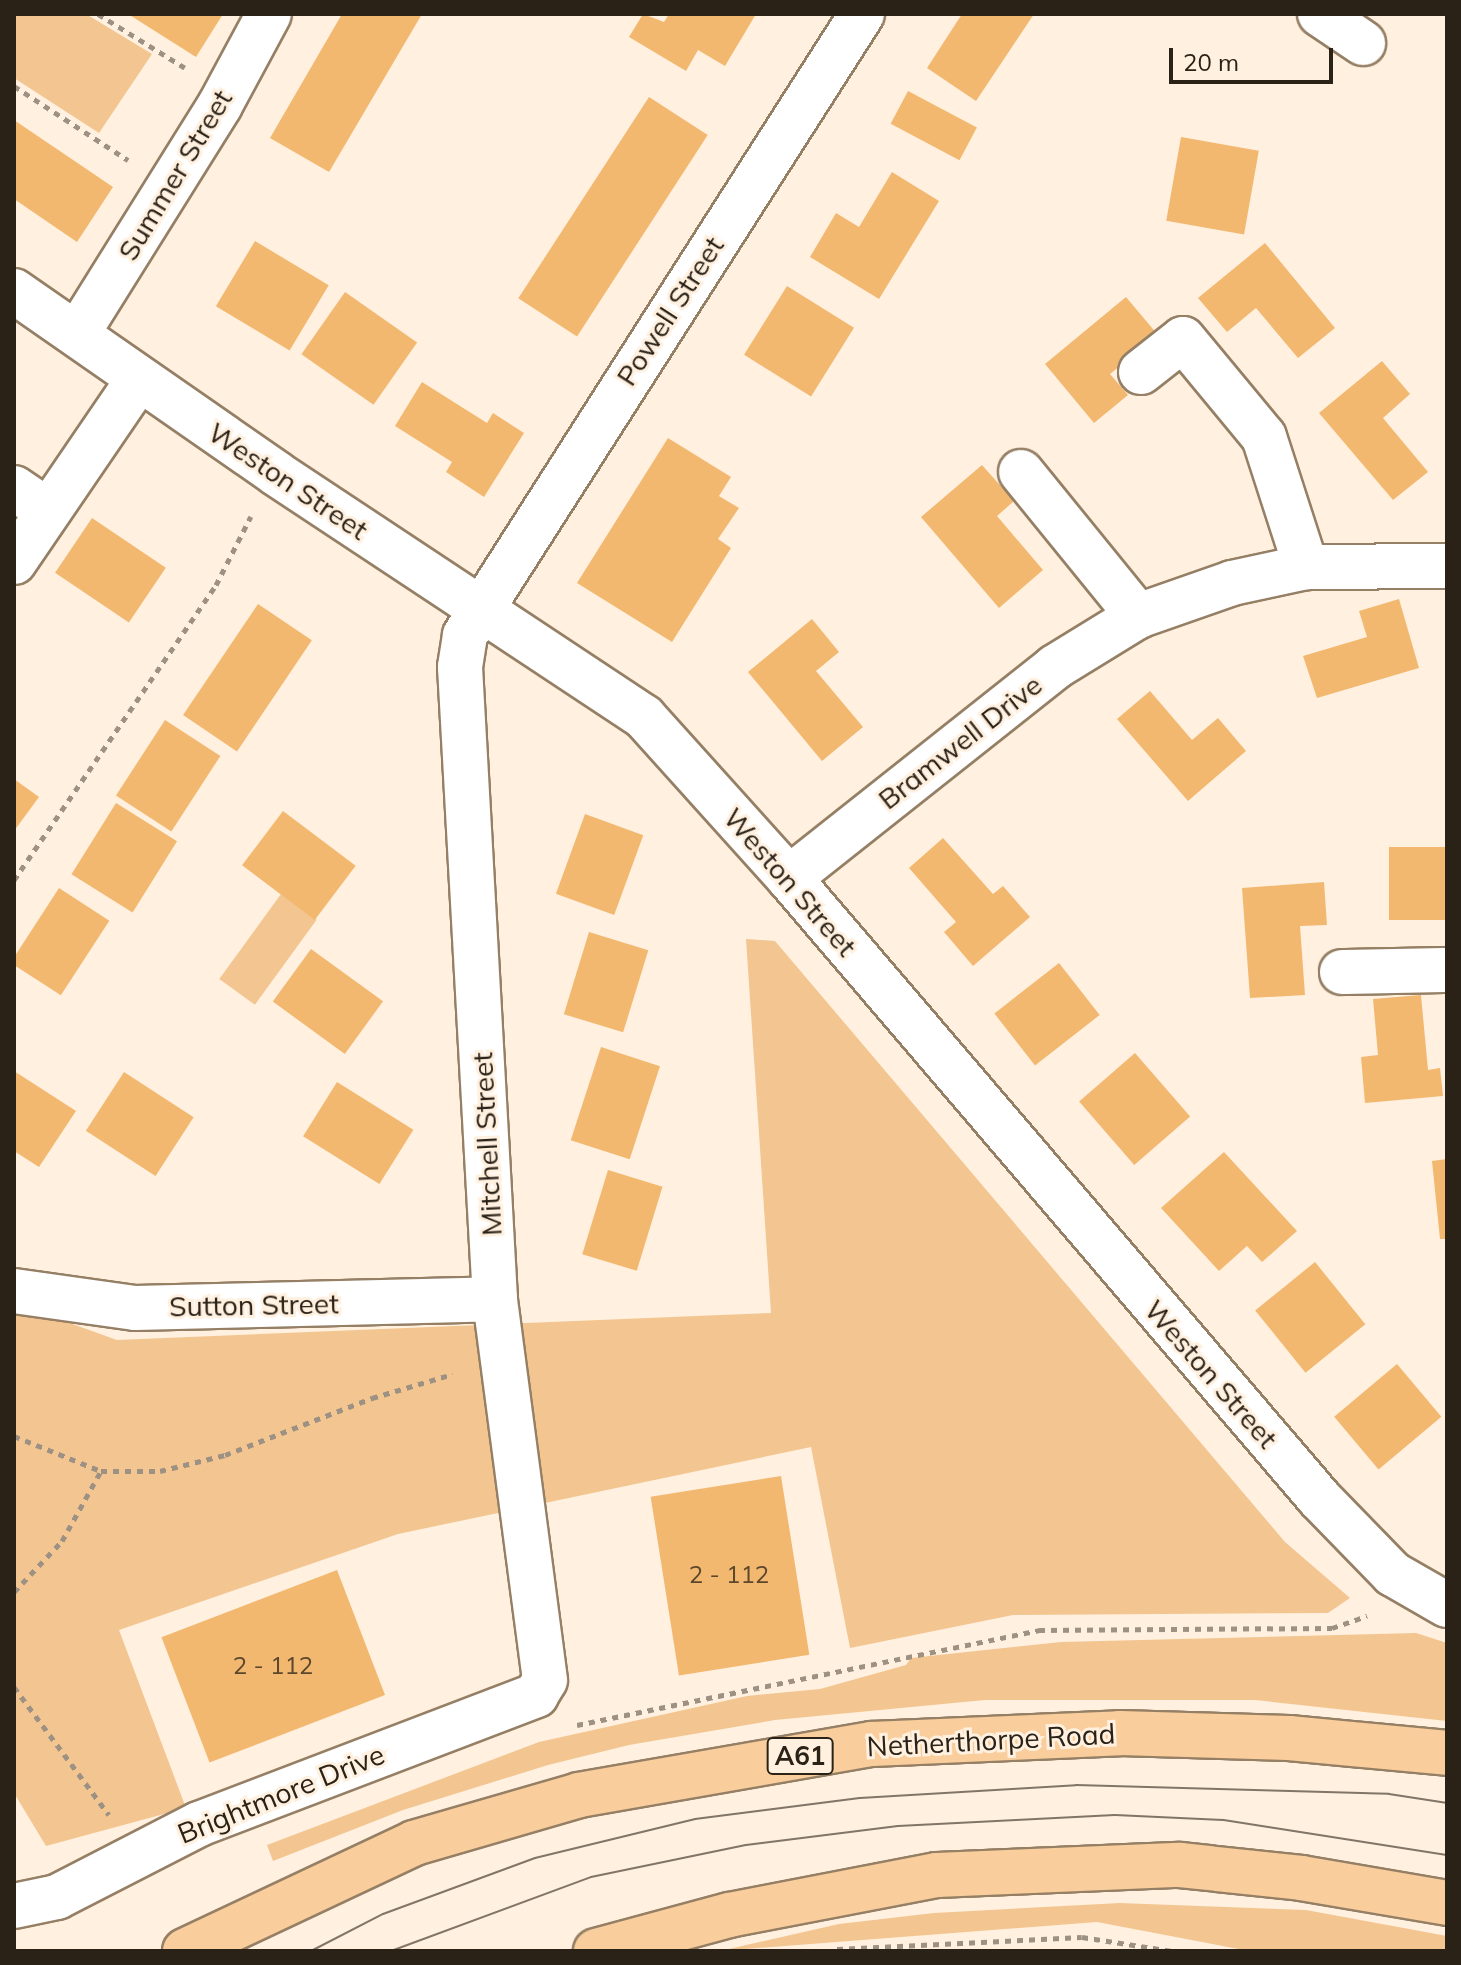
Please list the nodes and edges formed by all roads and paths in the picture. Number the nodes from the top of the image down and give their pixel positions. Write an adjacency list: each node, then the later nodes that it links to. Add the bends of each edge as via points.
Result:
1 (98, 14): 7 (path)
2 (269, 14): 7 (street, Summer Street)
3 (862, 14): 19 (street, Powell Street)
4 (1320, 14): 5 (street)
5 (1363, 43)
6 (14, 86): 8 (path)
7 (226, 93): 8 (street, Summer Street)
8 (169, 186): 10 (street, Summer Street)
9 (14, 291): 10 (street, Weston Street)
10 (77, 334): 12 (street, Weston Street)
11 (1141, 372): 18 (street, via 1183,339 1264,437)
12 (138, 380): 14 (street, Weston Street); 15 (street)
13 (1021, 472): 20 (street)
14 (277, 474): 19 (street, Weston Street); 22 (path, via 241,531 216,585)
15 (31, 500): 16 (street)
16 (14, 562)
17 (1447, 566): 18 (street, Bramwell Drive)
18 (1306, 567): 20 (street, Bramwell Drive, via 1232,583)
19 (478, 607): 21 (street, Weston Street, via 644,717); 26 (street, Mitchell Street, via 465,635 460,667)
20 (1138, 616): 21 (street, Bramwell Drive, via 1055,667)
21 (789, 878): 31 (street, Weston Street, via 1319,1498 1393,1574)
22 (14, 880)
23 (1447, 970): 24 (street)
24 (1342, 972)
25 (14, 1291): 26 (street, Sutton Street, via 135,1308)
26 (495, 1299): 27 (street, Mitchell Street)
27 (503, 1355): 29 (path, via 225,1455 160,1471); 32 (street, Mitchell Street)
28 (14, 1436): 29 (path)
29 (101, 1471): 30 (path, via 62,1541)
30 (14, 1592)
31 (1447, 1605)
32 (545, 1680): 35 (street, Brightmore Drive, via 536,1695 319,1775)
33 (14, 1687): 35 (path, via 101,1807)
34 (1447, 1753): 39 (highway, Netherthorpe Road / A61, via 1302,1739 1120,1733 872,1744 579,1795 414,1843)
35 (145, 1851): 37 (street, Brightmore Drive, via 57,1897)
36 (1447, 1903): 40 (highway, via 1301,1878 1180,1865 937,1875 795,1900)
37 (14, 1906)
38 (823, 1950): 41 (path, via 1082,1937)
39 (185, 1951)
40 (596, 1951)
41 (1172, 1951)

